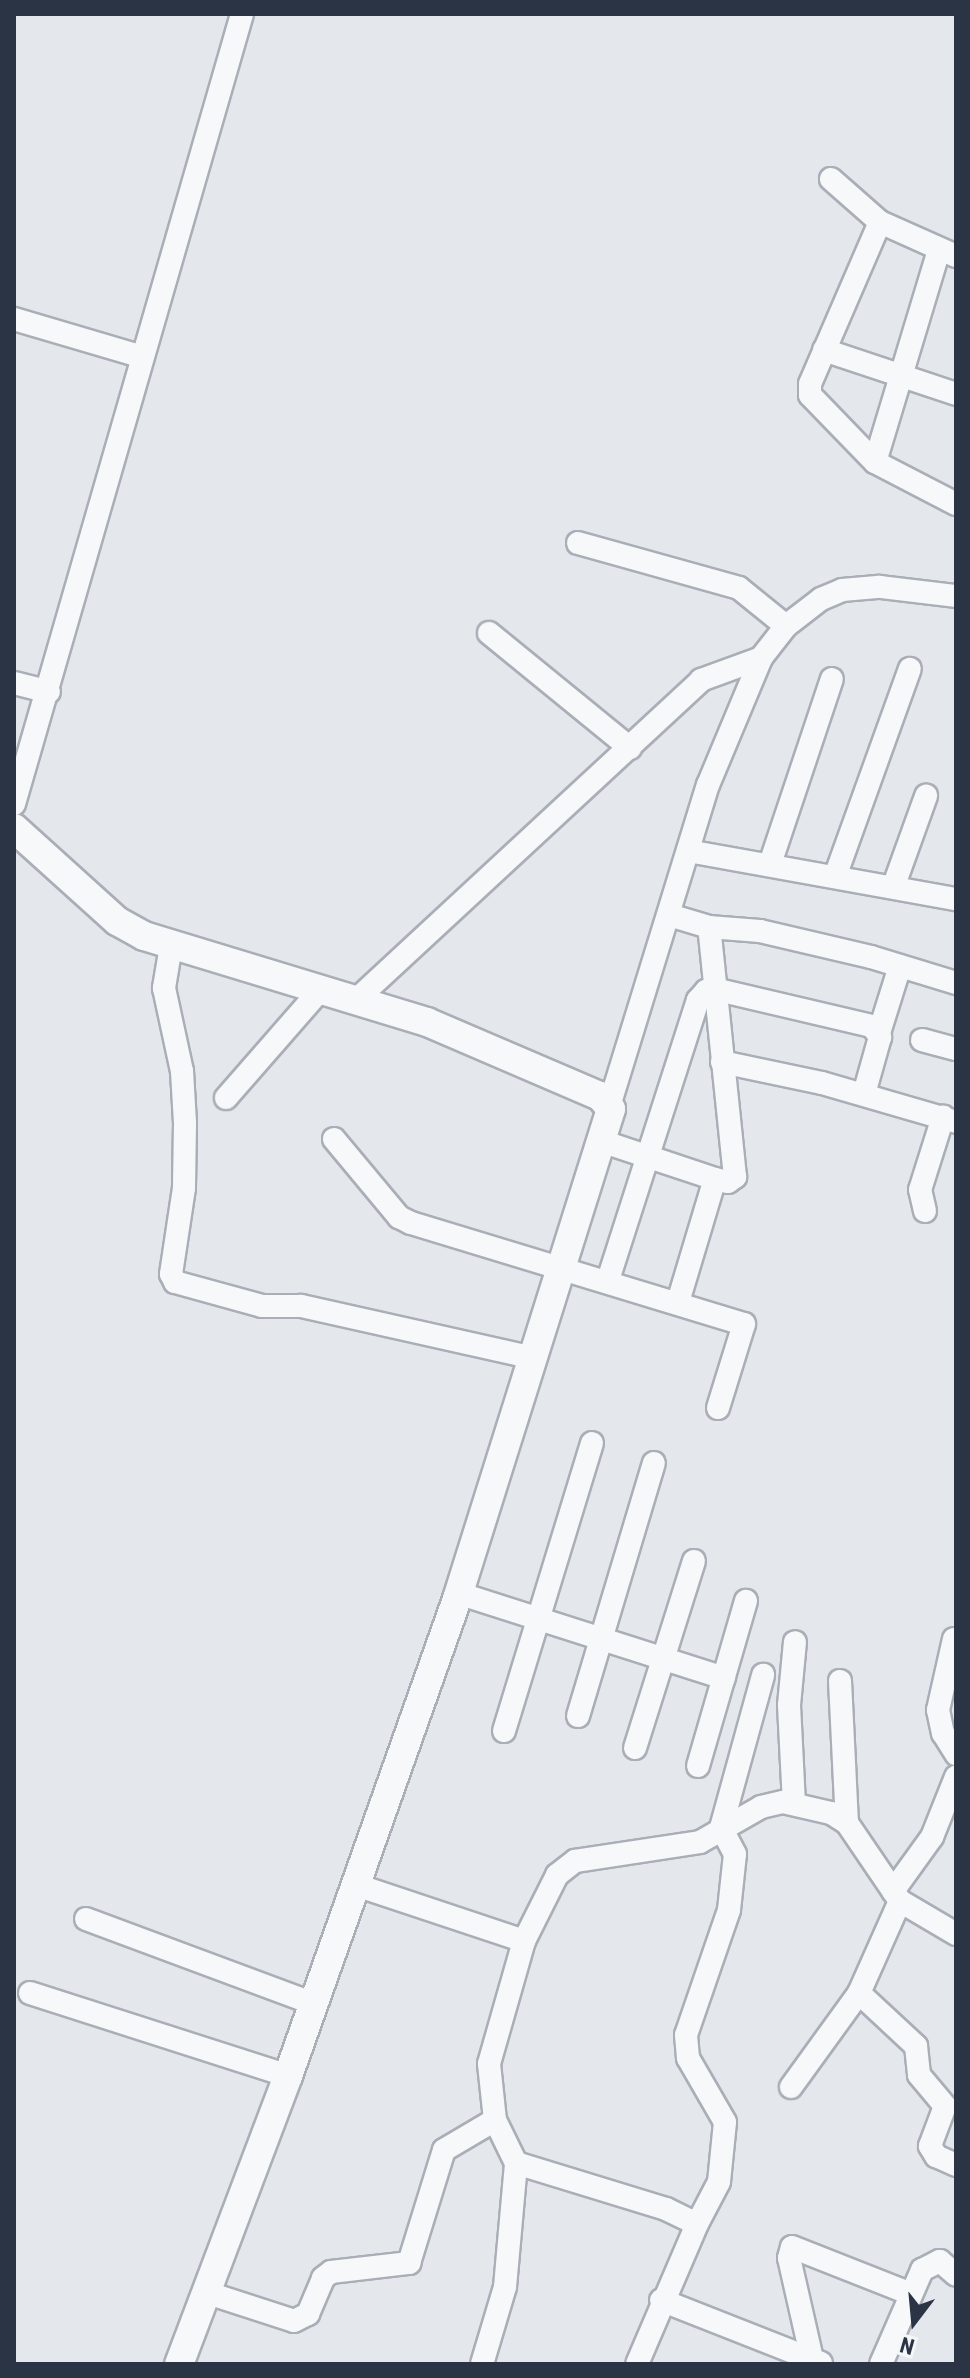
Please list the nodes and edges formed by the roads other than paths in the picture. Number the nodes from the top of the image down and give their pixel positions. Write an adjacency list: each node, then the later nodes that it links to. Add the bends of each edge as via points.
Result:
1 (242, 14): 7 (street)
2 (831, 179): 3 (street)
3 (880, 222): 4 (street); 6 (street)
4 (948, 253): 8 (street)
5 (14, 319): 7 (street)
6 (824, 350): 8 (street); 10 (street, via 810,395)
7 (143, 357): 20 (street)
8 (901, 375): 9 (street); 10 (street)
9 (956, 394)
10 (875, 462): 11 (street)
11 (956, 504)
12 (578, 543): 14 (street, via 739,588)
13 (956, 596): 14 (street, via 880,587 842,590)
14 (786, 626): 16 (street)
15 (489, 633): 21 (street)
16 (761, 658): 21 (street, via 701,680); 25 (street, via 708,785)
17 (910, 669): 27 (street)
18 (832, 679): 26 (street)
19 (14, 683): 20 (street)
20 (49, 692): 23 (street)
21 (630, 748): 37 (street)
22 (926, 796): 28 (street)
23 (14, 804)
24 (14, 828): 32 (street, via 117,921)
25 (688, 851): 26 (street); 30 (street)
26 (770, 864): 27 (street)
27 (836, 874): 28 (street)
28 (894, 885): 29 (street)
29 (956, 899)
30 (669, 915): 31 (street); 44 (street)
31 (709, 927): 33 (street, via 760,931); 36 (street)
32 (171, 946): 35 (street); 54 (street, via 164,988 182,1071 185,1123 184,1188 171,1274 175,1282 262,1306 301,1306)
33 (900, 966): 34 (street); 38 (street)
34 (956, 983)
35 (321, 989): 37 (street); 43 (street)
36 (714, 989): 38 (street, via 872,1026); 41 (street); 48 (street, via 698,1000)
37 (356, 1000): 44 (street, via 427,1022)
38 (879, 1033): 42 (street)
39 (922, 1040): 40 (street)
40 (956, 1049)
41 (722, 1062): 42 (street); 49 (street, via 735,1177 728,1182)
42 (864, 1094): 45 (street)
43 (226, 1098)
44 (610, 1103): 47 (street)
45 (950, 1119): 50 (street, via 920,1190)
46 (334, 1139): 51 (street, via 399,1217)
47 (601, 1141): 48 (street); 51 (street)
48 (646, 1156): 49 (street); 52 (street)
49 (715, 1179): 53 (street)
50 (925, 1211)
51 (562, 1265): 52 (street); 54 (street)
52 (608, 1280): 53 (street)
53 (678, 1302): 55 (street, via 744,1324)
54 (533, 1358): 59 (street)
55 (718, 1408)
56 (592, 1443): 61 (street)
57 (654, 1463): 62 (street)
58 (694, 1561): 65 (street)
59 (458, 1593): 61 (street); 78 (street)
60 (746, 1601): 67 (street)
61 (539, 1618): 62 (street); 70 (street)
62 (601, 1639): 65 (street); 69 (street)
63 (954, 1639): 72 (street, via 938,1710 943,1733)
64 (795, 1642): 75 (street, via 789,1705)
65 (662, 1658): 67 (street); 71 (street)
66 (763, 1675): 77 (street)
67 (724, 1678): 73 (street)
68 (840, 1681): 76 (street)
69 (578, 1716)
70 (504, 1731)
71 (635, 1748)
72 (956, 1754)
73 (698, 1766)
74 (956, 1777): 79 (street, via 932,1837)
75 (794, 1804): 76 (street, via 831,1813); 77 (street, via 761,1807)
76 (847, 1823): 79 (street)
77 (721, 1828): 82 (street, via 700,1842 575,1861 557,1875); 91 (street, via 735,1854 732,1896 686,2035 688,2058 725,2122 726,2150 719,2182)
78 (356, 1885): 82 (street); 85 (street)
79 (897, 1896): 81 (street); 84 (street)
80 (86, 1919): 85 (street)
81 (956, 1934)
82 (524, 1941): 88 (street, via 489,2064)
83 (30, 1993): 86 (street)
84 (859, 1993): 87 (street); 90 (street, via 916,2046 919,2075 945,2106 930,2146 936,2156)
85 (314, 2004): 86 (street)
86 (288, 2076): 93 (street)
87 (791, 2087)
88 (495, 2120): 89 (street); 93 (street, via 444,2150 409,2263 331,2272 323,2278 308,2314 294,2321)
89 (516, 2163): 91 (street, via 666,2209); 98 (street, via 505,2287)
90 (956, 2165)
91 (697, 2224): 95 (street)
92 (956, 2275): 94 (street, via 940,2261 932,2262)
93 (208, 2293): 97 (street)
94 (909, 2293): 96 (street, via 792,2247 789,2258); 100 (street)
95 (661, 2300): 96 (street); 99 (street)
96 (817, 2361)
97 (179, 2364)
98 (482, 2364)
99 (637, 2364)
100 (881, 2364)

